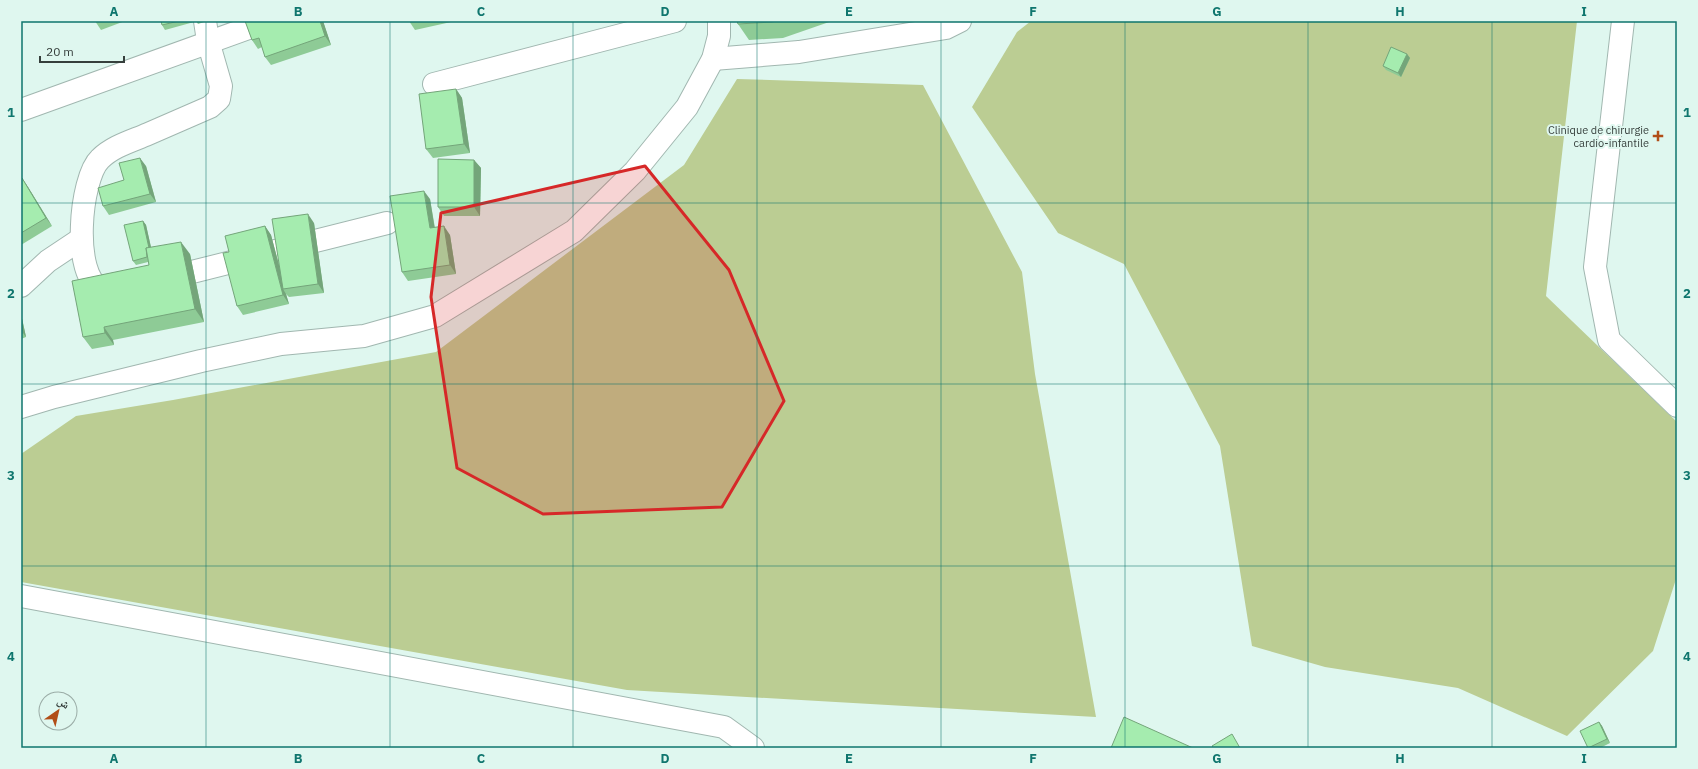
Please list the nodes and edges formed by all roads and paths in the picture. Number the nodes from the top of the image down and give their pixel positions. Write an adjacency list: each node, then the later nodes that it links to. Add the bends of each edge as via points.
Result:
1 (268, 21): 6 (street)
2 (675, 21): 8 (street)
3 (719, 21): 7 (street, via 719,36)
4 (960, 21): 7 (street, via 946,28 807,51)
5 (1623, 21): 13 (street, via 1595,267 1610,340)
6 (207, 31): 9 (street); 11 (street, via 221,86 219,99 210,107 116,147 100,160 92,170 87,189)
7 (713, 59): 14 (street, via 687,107 635,171 574,231 435,316 364,336 280,344 201,361)
8 (434, 84)
9 (21, 110)
10 (387, 223): 11 (street, via 120,290 102,289 92,281)
11 (81, 239): 12 (street, via 48,261)
12 (21, 286)
13 (1677, 406)
14 (21, 407)
15 (21, 596): 16 (street, via 724,727)
16 (753, 748)

